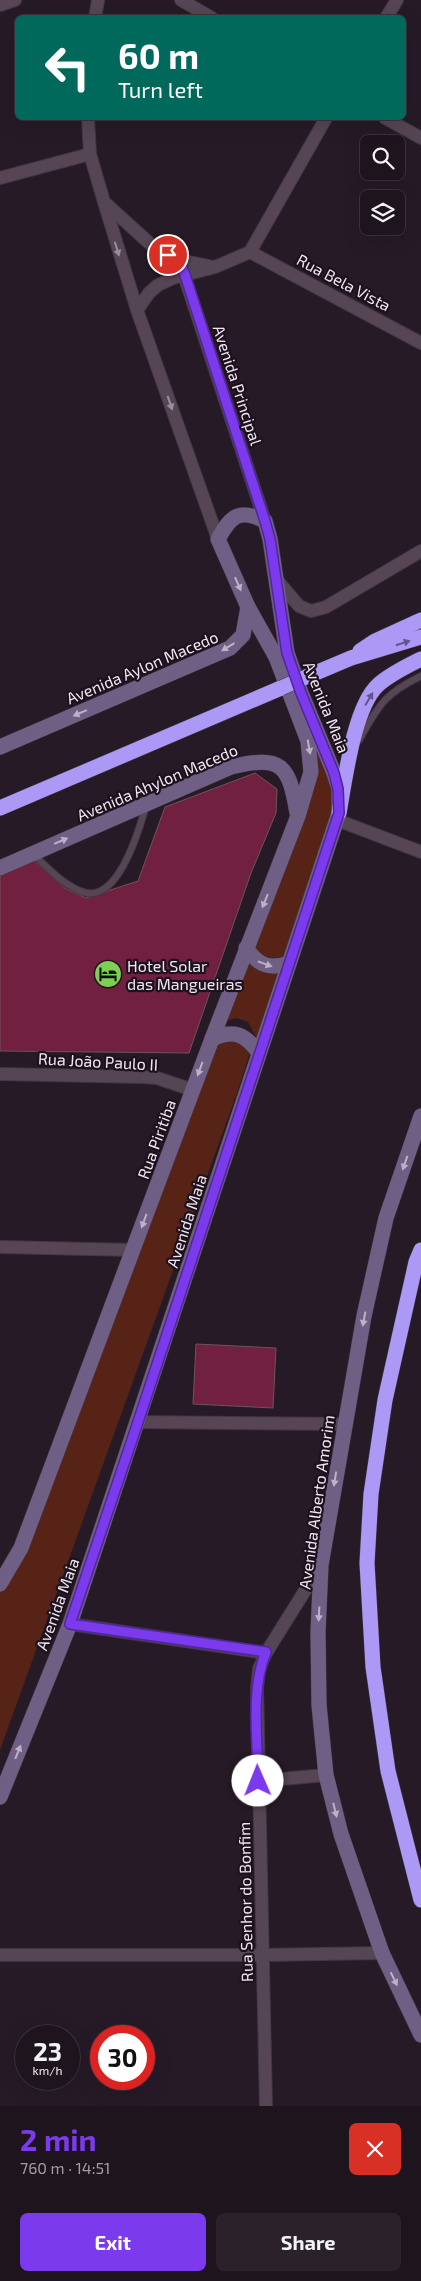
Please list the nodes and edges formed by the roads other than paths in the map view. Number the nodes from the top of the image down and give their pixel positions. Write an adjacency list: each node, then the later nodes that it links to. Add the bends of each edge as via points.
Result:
1 (15, 0): 5 (street)
2 (98, 0): 6 (street)
3 (181, 0): 7 (street)
4 (397, 0): 8 (street)
5 (0, 4)
6 (96, 15)
7 (207, 15)
8 (388, 15)
9 (88, 120): 13 (street)
10 (325, 120): 16 (street)
11 (389, 120): 12 (street)
12 (421, 138)
13 (90, 154): 14 (street); 15 (street)
14 (0, 178)
15 (104, 202): 17 (street, via 158,250); 20 (street, one-way to 20)
16 (250, 252): 18 (street); 21 (street, Rua Bela Vista)
17 (179, 260): 18 (street); 19 (street, Avenida Principal)
18 (215, 267): 19 (street)
19 (185, 275): 20 (street, via 158,285); 22 (street, Avenida Principal)
20 (137, 310): 23 (street, one-way to 23)
21 (421, 343)
22 (265, 521): 23 (main road, via 251,514 239,515 226,525); 25 (main road, Avenida Maia)
23 (218, 539): 26 (main road, Rua Piritiba, one-way to 26)
24 (421, 551): 25 (street, via 326,607 311,611 299,606)
25 (276, 579): 37 (main road, Avenida Maia, via 287,653 334,773 338,789)
26 (248, 607): 32 (main road, Avenida Aylon Macedo, one-way to 32, via 243,635 230,648); 36 (main road, Rua Piritiba, one-way to 36, via 276,657 308,740 311,772)
27 (421, 620): 29 (highway, via 375,641)
28 (421, 637): 29 (highway, one-way to 28)
29 (351, 658): 35 (highway, bridge)
30 (421, 659): 33 (highway, one-way to 30, via 361,713 378,685)
31 (421, 676): 33 (lane, via 399,686 386,697)
32 (0, 747)
33 (351, 754): 37 (highway)
34 (146, 805): 36 (main road, Avenida Ahylon Macedo, via 231,767 265,761 279,766 287,774 293,787); 39 (main road, Avenida Ahylon Macedo, one-way to 34); 39 (lane, via 124,863 106,889 90,894 73,888)
35 (0, 808)
36 (298, 816): 41 (main road, Rua Piritiba, one-way to 41)
37 (338, 816): 38 (street); 42 (main road, Avenida Maia)
38 (421, 852)
39 (32, 853): 40 (main road, Avenida Ahylon Macedo)
40 (0, 868)
41 (246, 948): 42 (main road, one-way to 42, via 264,966); 43 (main road, Rua Piritiba)
42 (289, 963): 44 (main road, Avenida Maia)
43 (212, 1039): 44 (main road, via 242,1035); 46 (main road, Rua Piritiba, one-way to 46)
44 (259, 1053): 51 (main road, Avenida Maia)
45 (0, 1074): 46 (street, Rua João Paulo II, via 157,1078)
46 (193, 1090): 49 (main road, Rua Piritiba, one-way to 49)
47 (421, 1116): 52 (main road, Avenida Alberto Amorim, one-way to 52, via 386,1218)
48 (0, 1247): 49 (street)
49 (133, 1250): 54 (main road, Rua Piritiba, via 21,1548)
50 (421, 1250): 60 (highway, via 385,1400 371,1494 367,1563 373,1667 388,1771)
51 (138, 1422): 52 (street); 55 (main road, Avenida Maia)
52 (344, 1424): 53 (main road, Avenida Alberto Amorim, one-way to 53)
53 (322, 1565): 56 (street, Rua Senhor do Bonfim); 57 (main road, Avenida Alberto Amorim, one-way to 57, via 318,1632 319,1705)
54 (0, 1584)
55 (70, 1624): 56 (street); 59 (main road, Avenida Maia, one-way to 55)
56 (266, 1652): 58 (street, Rua Senhor do Bonfim, via 259,1669 257,1688)
57 (326, 1775): 58 (street); 61 (main road, Avenida Alberto Amorim, one-way to 61, via 341,1834)
58 (258, 1781): 63 (street, Rua Senhor do Bonfim)
59 (0, 1797)
60 (421, 1900)
61 (382, 1953): 63 (street); 64 (main road, Avenida Alberto Amorim, one-way to 64)
62 (0, 1955): 63 (street)
63 (262, 1956): 65 (street, Rua Senhor do Bonfim)
64 (421, 2035)
65 (266, 2106)

